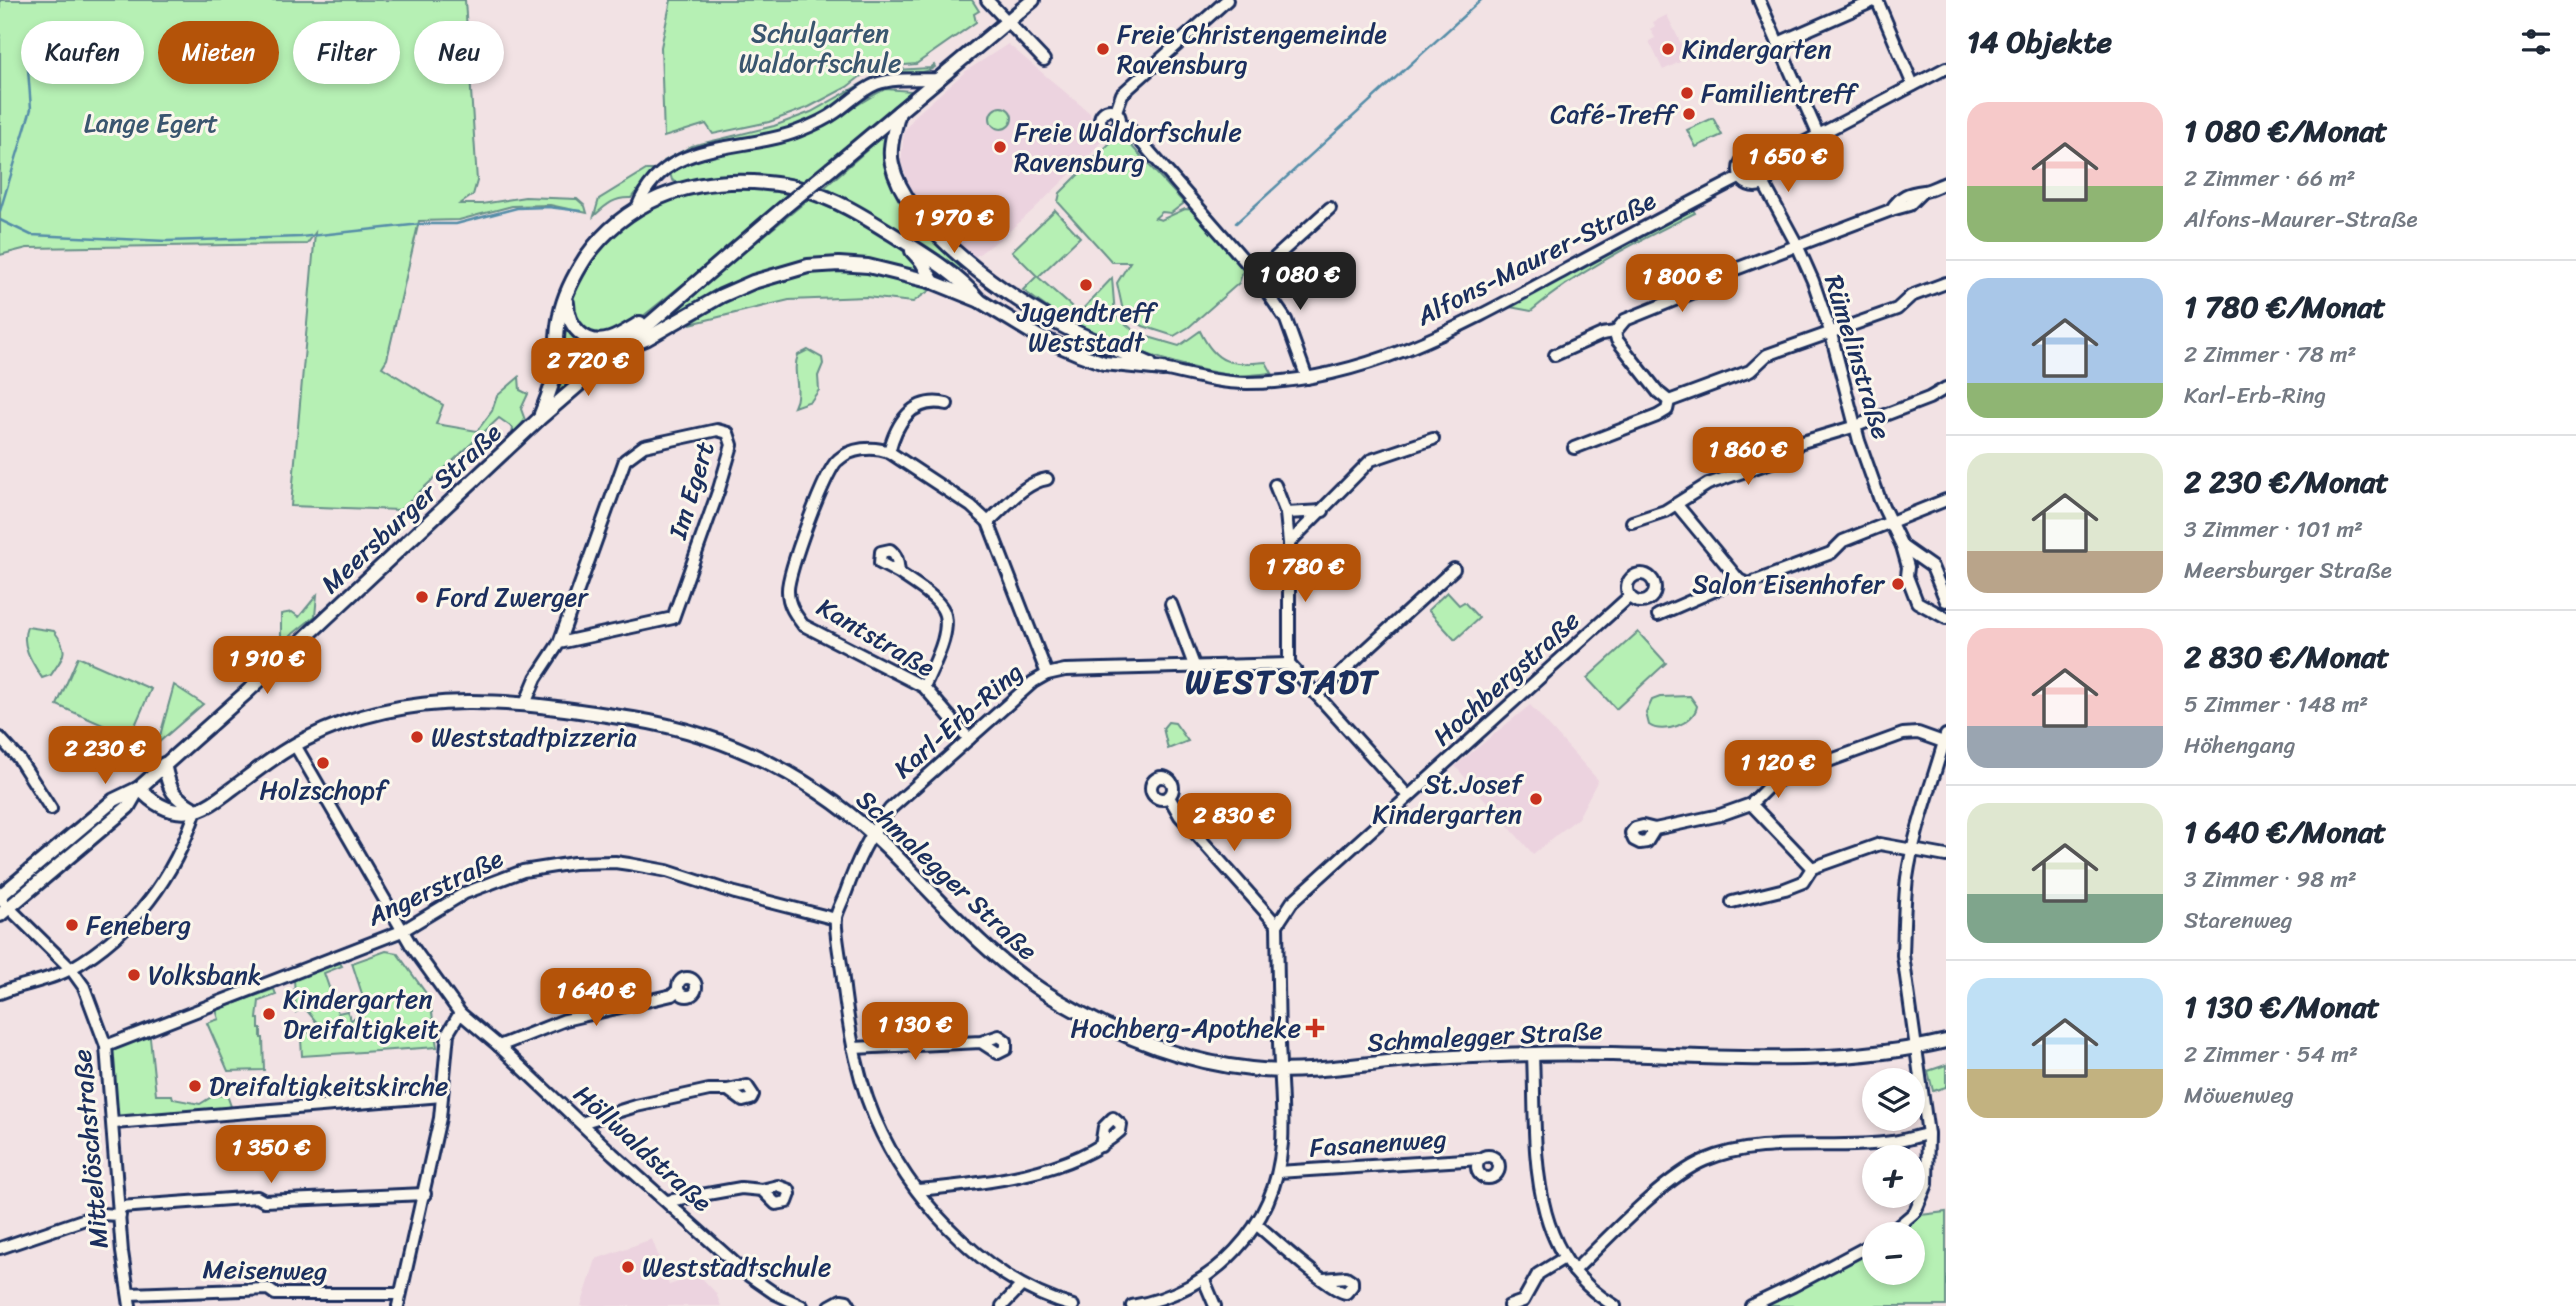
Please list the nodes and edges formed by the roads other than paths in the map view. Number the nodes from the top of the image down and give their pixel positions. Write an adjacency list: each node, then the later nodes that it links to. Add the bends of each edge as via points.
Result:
1 (987, 0): 6 (street)
2 (1033, 0): 6 (street, Meersburger Straße)
3 (1227, 0): 12 (street, via 1122,94)
4 (1759, 0): 7 (street)
5 (1877, 0): 7 (street); 11 (street)
6 (1008, 23): 8 (street); 10 (street, Meersburger Straße)
7 (1778, 43): 15 (street)
8 (1044, 60)
9 (1946, 68): 11 (street)
10 (940, 79): 13 (street, Meersburger Straße); 20 (street, via 876,84 834,114 798,131 710,148 685,158 654,180)
11 (1913, 85): 15 (street)
12 (1116, 111): 14 (street); 14 (street, via 1104,112 1101,122 1109,130)
13 (899, 112): 29 (street, Meersburger Straße, bridge); 34 (street, via 891,145 895,176 911,205 950,247 1057,322)
14 (1119, 124): 24 (street, via 1129,128)
15 (1818, 134): 16 (street)
16 (1769, 161): 17 (street, via 1761,155 1748,156 1741,163); 19 (street, via 1772,173)
17 (1741, 177): 19 (street, via 1750,186); 35 (street, Alfons-Maurer-Straße, via 1493,310 1388,357)
18 (1946, 183): 23 (street, via 1922,191 1909,205)
19 (1765, 184): 23 (street, Rümelinstraße)
20 (637, 208): 22 (street, via 671,191 704,184 766,183 800,188 840,203); 27 (street, via 599,241)
21 (1330, 208): 24 (street)
22 (902, 240): 25 (street); 28 (street)
23 (1797, 245): 30 (street, via 1712,278 1699,290 1625,320); 31 (street, Rümelinstraße)
24 (1253, 271): 35 (street, via 1286,320)
25 (933, 282): 28 (street); 32 (street, via 868,266 808,266 721,296 646,339)
26 (1946, 283): 31 (street, via 1911,296 1897,309)
27 (567, 296): 29 (street, via 573,327 598,340 610,340); 39 (street, via 560,313 555,373)
28 (980, 301): 34 (street, via 1039,337 1079,354 1104,363)
29 (662, 311): 32 (street, Meersburger Straße)
30 (1615, 332): 33 (street); 37 (street, via 1658,392)
31 (1831, 334): 37 (street, via 1767,355 1750,371); 40 (street, Rümelinstraße)
32 (615, 351): 39 (street, Meersburger Straße)
33 (1555, 355)
34 (1163, 369): 35 (street, Alfons-Maurer-Straße, via 1239,383)
35 (1307, 378)
36 (1946, 388): 40 (street)
37 (1670, 401): 42 (street, via 1667,410 1657,416)
38 (947, 404): 43 (street, via 931,403 903,418)
39 (539, 419): 77 (street, Meersburger Straße)
40 (1856, 426): 47 (street, via 1799,443 1786,457 1708,484); 52 (street, Rümelinstraße)
41 (1433, 439): 48 (street, via 1371,460)
42 (1574, 448)
43 (889, 452): 50 (street); 70 (street, Kantstraße, via 857,450 830,469 787,589 793,612 803,625)
44 (1047, 479): 50 (street, via 1027,488)
45 (1275, 485): 49 (street)
46 (1946, 500): 52 (street)
47 (1677, 505): 51 (street); 59 (street)
48 (1323, 511): 49 (street); 53 (street)
49 (1286, 513): 53 (street)
50 (988, 522): 69 (street, Karl-Erb-Ring)
51 (1632, 522)
52 (1891, 522): 54 (street, Rümelinstraße); 59 (street, via 1843,541 1831,553 1748,584)
53 (1289, 543): 67 (street)
54 (1902, 546): 55 (street, Rümelinstraße); 56 (street, Rümelinstraße)
55 (1919, 559): 56 (street); 61 (street, Rümelinstraße, via 1932,567)
56 (1908, 567): 63 (street, Rümelinstraße, via 1917,602)
57 (1454, 569): 71 (street)
58 (899, 573): 70 (street, via 944,610 943,642)
59 (1739, 580): 64 (street)
60 (1630, 596): 79 (street, Hochbergstraße)
61 (1946, 600): 63 (street, Rümelinstraße)
62 (1171, 604): 68 (street)
63 (1931, 609): 65 (street, Rümelinstraße)
64 (1658, 615)
65 (1946, 618)
66 (559, 643): 66 (street, Im Egert, via 673,618 719,489 732,445 728,433 717,430 644,446 625,460); 72 (street, Im Egert)
67 (1289, 664): 68 (street, Karl-Erb-Ring); 71 (street)
68 (1195, 668): 69 (street, Karl-Erb-Ring)
69 (1047, 674): 73 (street, Karl-Erb-Ring)
70 (923, 687): 73 (street, Kantstraße)
71 (1317, 695): 79 (street)
72 (525, 704): 76 (street, Schmalegger Straße, via 459,701 397,707 349,720); 85 (street, Schmalegger Straße, via 661,724 717,739 806,783)
73 (969, 739): 85 (street, Karl-Erb-Ring, via 890,809)
74 (1945, 740): 81 (street, via 1919,733 1895,736 1790,775); 86 (street)
75 (3, 745): 82 (street, via 19,759)
76 (295, 745): 83 (street, Schmalegger Straße); 93 (street, Höllwaldstraße)
77 (164, 764): 78 (street, Meersburger Straße); 83 (street, via 175,797)
78 (139, 788): 83 (street, via 170,810); 90 (street, Meersburger Straße, via 114,800)
79 (1408, 796): 92 (street, Hochbergstraße, via 1292,902)
80 (1169, 797): 92 (street, via 1180,816)
81 (1751, 804): 84 (street); 88 (street)
82 (51, 809)
83 (196, 810): 94 (street, via 186,841 163,883 117,936)
84 (1655, 829)
85 (872, 832): 91 (street, Karl-Erb-Ring); 105 (street, Schmalegger Straße, via 986,948 1048,994 1176,1054)
86 (1913, 850): 87 (street); 88 (street, via 1880,844); 103 (street, via 1903,955)
87 (1946, 856)
88 (1812, 868): 89 (street, via 1803,882 1785,890)
89 (1732, 902)
90 (2, 905): 94 (street, Mittelöschstraße)
91 (836, 919): 93 (street, Angerstraße, via 667,871 615,862 574,863 523,871 465,893); 102 (street)
92 (1277, 925): 105 (street)
93 (402, 931): 97 (street, Höllwaldstraße); 100 (street, Angerstraße)
94 (71, 969): 96 (street); 100 (street, Mittelöschstraße, via 84,987)
95 (678, 990): 101 (street, via 565,1020)
96 (0, 993)
97 (460, 1013): 101 (street, Höllwaldstraße); 107 (street, via 448,1033)
98 (1946, 1041): 103 (street, Schmalegger Straße)
99 (981, 1042): 102 (street)
100 (106, 1046): 108 (street, Mittelöschstraße)
101 (499, 1046): 109 (street, Höllwaldstraße)
102 (853, 1048): 115 (street, via 882,1133)
103 (1915, 1048): 104 (street, Schmalegger Straße, via 1830,1058); 110 (street)
104 (1533, 1054): 105 (street, Schmalegger Straße); 123 (street, via 1539,1186)
105 (1281, 1071): 113 (street)
106 (728, 1090): 109 (street, via 648,1103)
107 (442, 1096): 108 (street); 116 (street)
108 (114, 1123): 118 (street, Mittelöschstraße)
109 (581, 1123): 117 (street, Höllwaldstraße)
110 (1928, 1134): 119 (street, via 1927,1184 1915,1212); 124 (street, via 1891,1142 1755,1149 1703,1161 1647,1202)
111 (1101, 1146): 115 (street, via 1017,1177)
112 (1480, 1159): 113 (street, Fasanenweg)
113 (1278, 1172): 120 (street)
114 (761, 1190): 117 (street, via 741,1188)
115 (918, 1191): 127 (street, via 973,1251)
116 (425, 1194): 118 (street, via 264,1201 257,1197); 129 (street)
117 (668, 1201): 132 (street, Höllwaldstraße, via 748,1275)
118 (120, 1211): 121 (street); 128 (street, Mittelöschstraße)
119 (1903, 1222)
120 (1256, 1224): 125 (street); 126 (street, via 1232,1256)
121 (0, 1248)
122 (1862, 1249): 141 (street)
123 (1564, 1258): 124 (street); 139 (street, via 1538,1275 1523,1301)
124 (1574, 1271): 140 (street, via 1589,1289)
125 (1324, 1279)
126 (1204, 1280): 137 (street); 138 (street)
127 (1021, 1286): 135 (street); 136 (street)
128 (129, 1294): 129 (street, Meisenweg, via 268,1289 275,1294); 130 (street, Mittelöschstraße)
129 (400, 1294): 131 (street)
130 (130, 1306)
131 (398, 1306)
132 (802, 1306)
133 (830, 1306): 134 (street, via 841,1300)
134 (850, 1306)
135 (1002, 1306)
136 (1073, 1306)
137 (1132, 1306)
138 (1215, 1306)
139 (1508, 1306)
140 (1615, 1306)
141 (1751, 1306)

